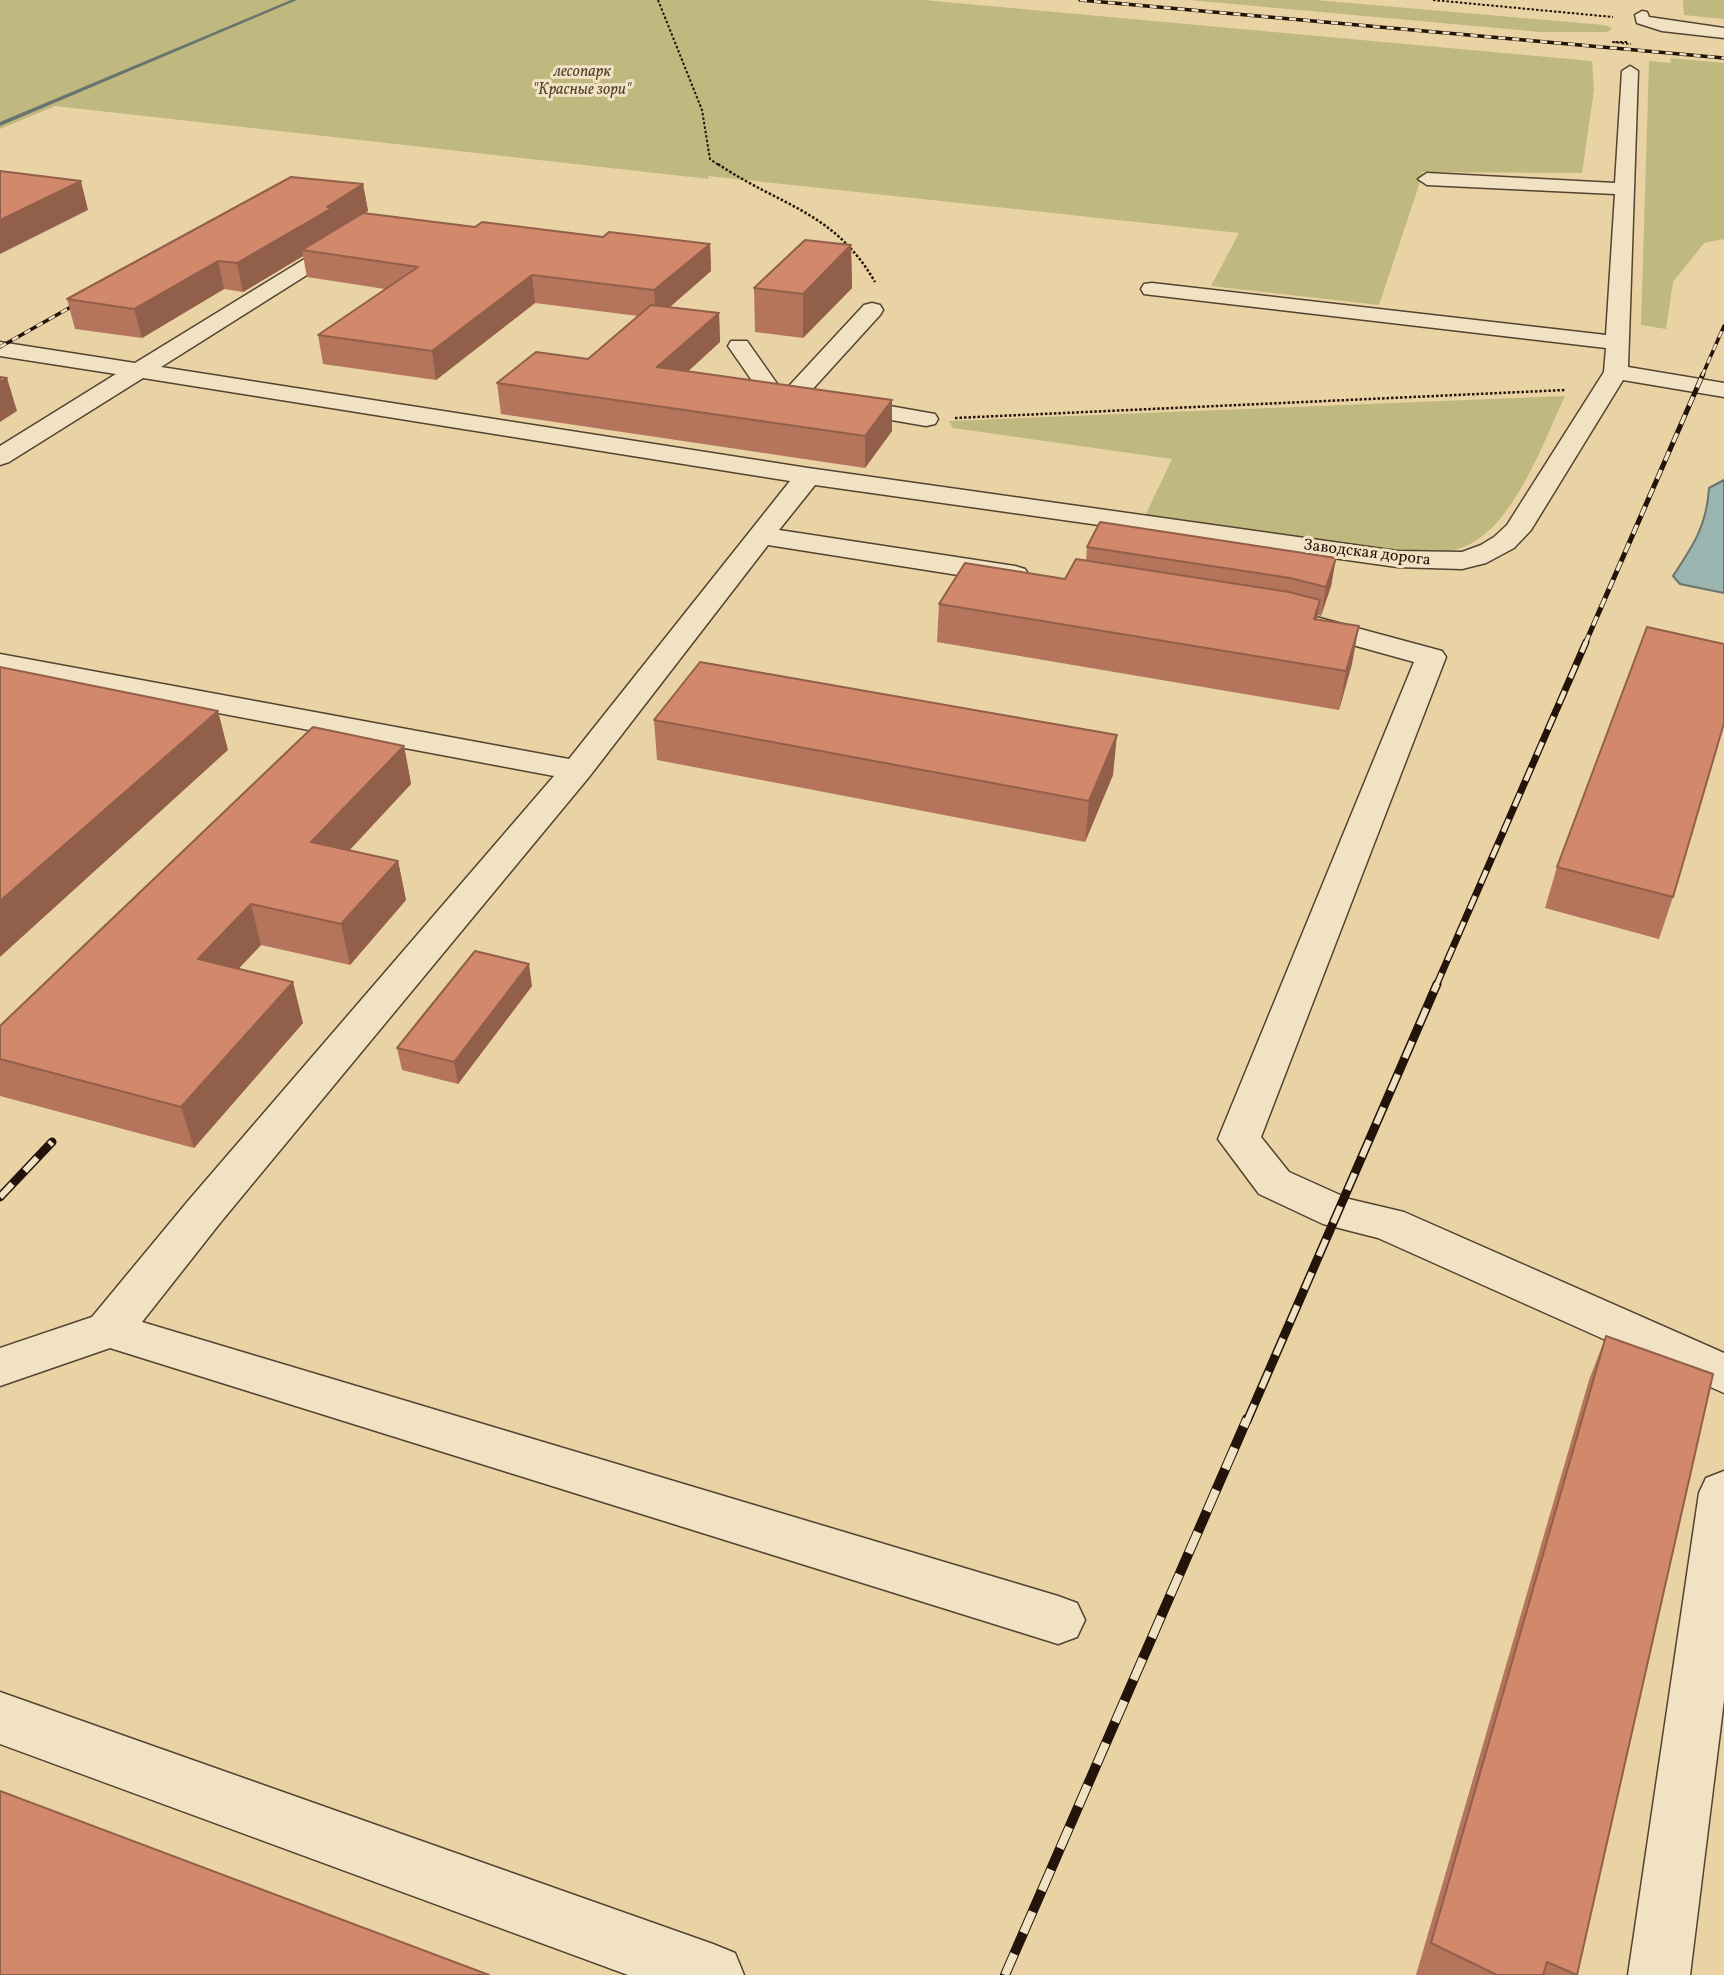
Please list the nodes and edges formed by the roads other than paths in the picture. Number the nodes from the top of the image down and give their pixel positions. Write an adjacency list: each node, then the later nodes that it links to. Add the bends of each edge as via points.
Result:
1 (1643, 11): 2 (street, via 1658,20); 3 (street, via 1642,20 1654,25)
2 (1724, 27)
3 (1724, 33)
4 (1630, 71): 6 (street, Заводская дорога)
5 (1427, 179): 6 (street)
6 (1622, 189): 10 (street, Заводская дорога)
7 (359, 233): 13 (street)
8 (1152, 289): 10 (street)
9 (872, 310): 16 (street)
10 (1619, 343): 14 (street, Заводская дорога)
11 (739, 346): 16 (street, via 770,390)
12 (0, 349): 13 (street, Заводская дорога)
13 (141, 370): 18 (street); 19 (street, Заводская дорога)
14 (1611, 380): 15 (street); 19 (street, Заводская дорога, via 1505,544 1482,557 1447,563)
15 (1724, 390)
16 (793, 397): 17 (street)
17 (926, 419)
18 (0, 457)
19 (808, 476): 20 (street)
20 (762, 536): 21 (street); 24 (street)
21 (1051, 581)
22 (1271, 615): 27 (street, via 1432,657 1239,1139 1274,1183 1339,1213 1388,1224)
23 (0, 663): 24 (street)
24 (577, 770): 25 (street)
25 (109, 1330): 26 (street); 29 (street)
26 (0, 1367)
27 (1724, 1374)
28 (1724, 1493): 32 (street)
29 (1058, 1620)
30 (0, 1718): 31 (street)
31 (713, 1975)
32 (1659, 1975)

